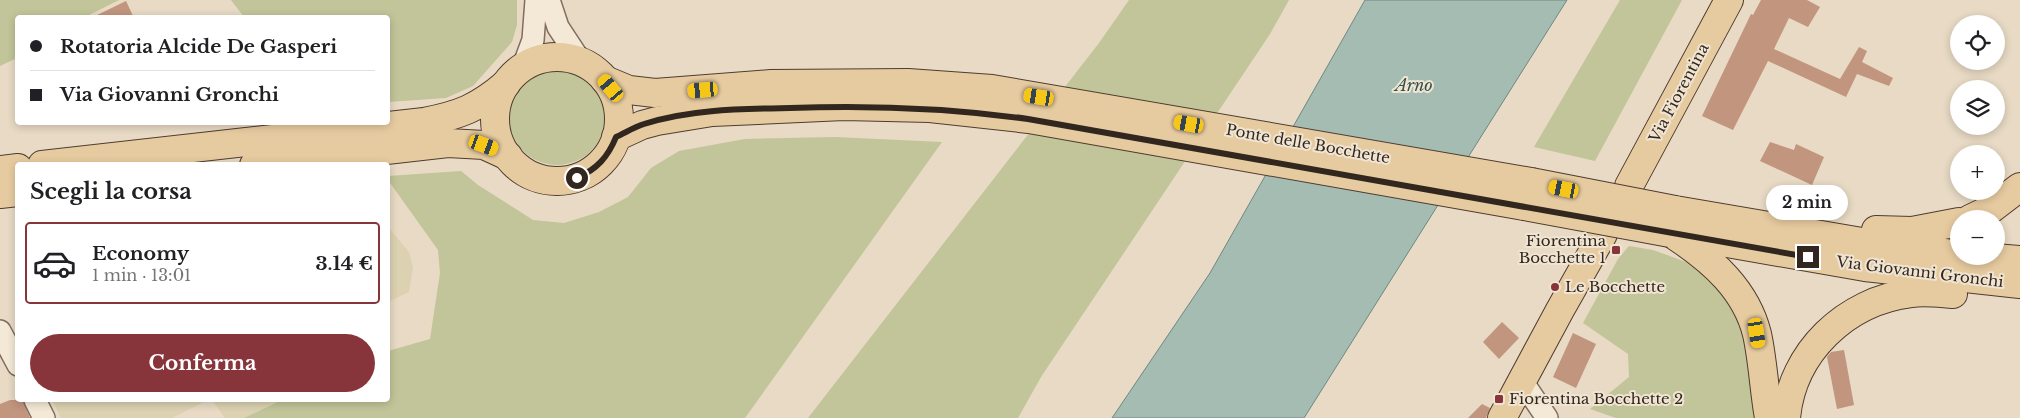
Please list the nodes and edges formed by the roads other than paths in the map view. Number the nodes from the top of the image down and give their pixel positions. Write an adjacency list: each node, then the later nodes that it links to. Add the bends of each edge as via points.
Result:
1 (536, 0): 5 (street, via 533,40)
2 (549, 0): 4 (street, via 558,27)
3 (1729, 0): 14 (main road, Via Fiorentina)
4 (581, 62): 5 (main road, via 552,58 534,62); 6 (main road, via 598,72)
5 (515, 76): 9 (main road, via 498,102 495,120 499,140); 10 (main road, via 475,108 424,122)
6 (604, 80): 7 (main road, via 629,90 655,93 771,84); 8 (main road, via 611,88 618,107)
7 (908, 95): 8 (main road, via 816,107 712,112 657,121); 18 (main road, Ponte delle Bocchette, via 960,86 1020,94)
8 (616, 137): 9 (main road, via 608,154 594,168 568,180 539,178 522,170)
9 (508, 156): 11 (main road, via 484,145 448,143)
10 (69, 162)
11 (280, 162)
12 (15, 168): 13 (main road)
13 (0, 170)
14 (1629, 186)
15 (2019, 188): 19 (main road)
16 (15, 192): 17 (main road)
17 (0, 194)
18 (1528, 194): 21 (main road, Via Giovanni Gronchi, bridge, via 1675,210); 22 (main road, Via Giovanni Gronchi, bridge)
19 (1988, 210)
20 (1950, 224): 21 (main road, via 1912,231)
21 (1792, 229): 24 (main road, Via Giovanni Gronchi)
22 (1670, 233): 27 (main road, Via Giovanni Gronchi, via 1865,267); 36 (main road, via 1711,262 1743,301 1757,333)
23 (1603, 234): 31 (main road)
24 (1950, 254)
25 (2005, 259): 26 (main road, Via Giovanni Gronchi)
26 (2020, 260)
27 (2020, 284)
28 (2020, 290): 37 (main road, via 1907,294 1877,302 1852,314 1812,348 1789,396)
29 (0, 331): 30 (street)
30 (15, 360)
31 (1522, 381): 34 (main road); 35 (street)
32 (36, 402): 33 (street)
33 (44, 418)
34 (1502, 418)
35 (1546, 418)
36 (1770, 418)
37 (1786, 418)

